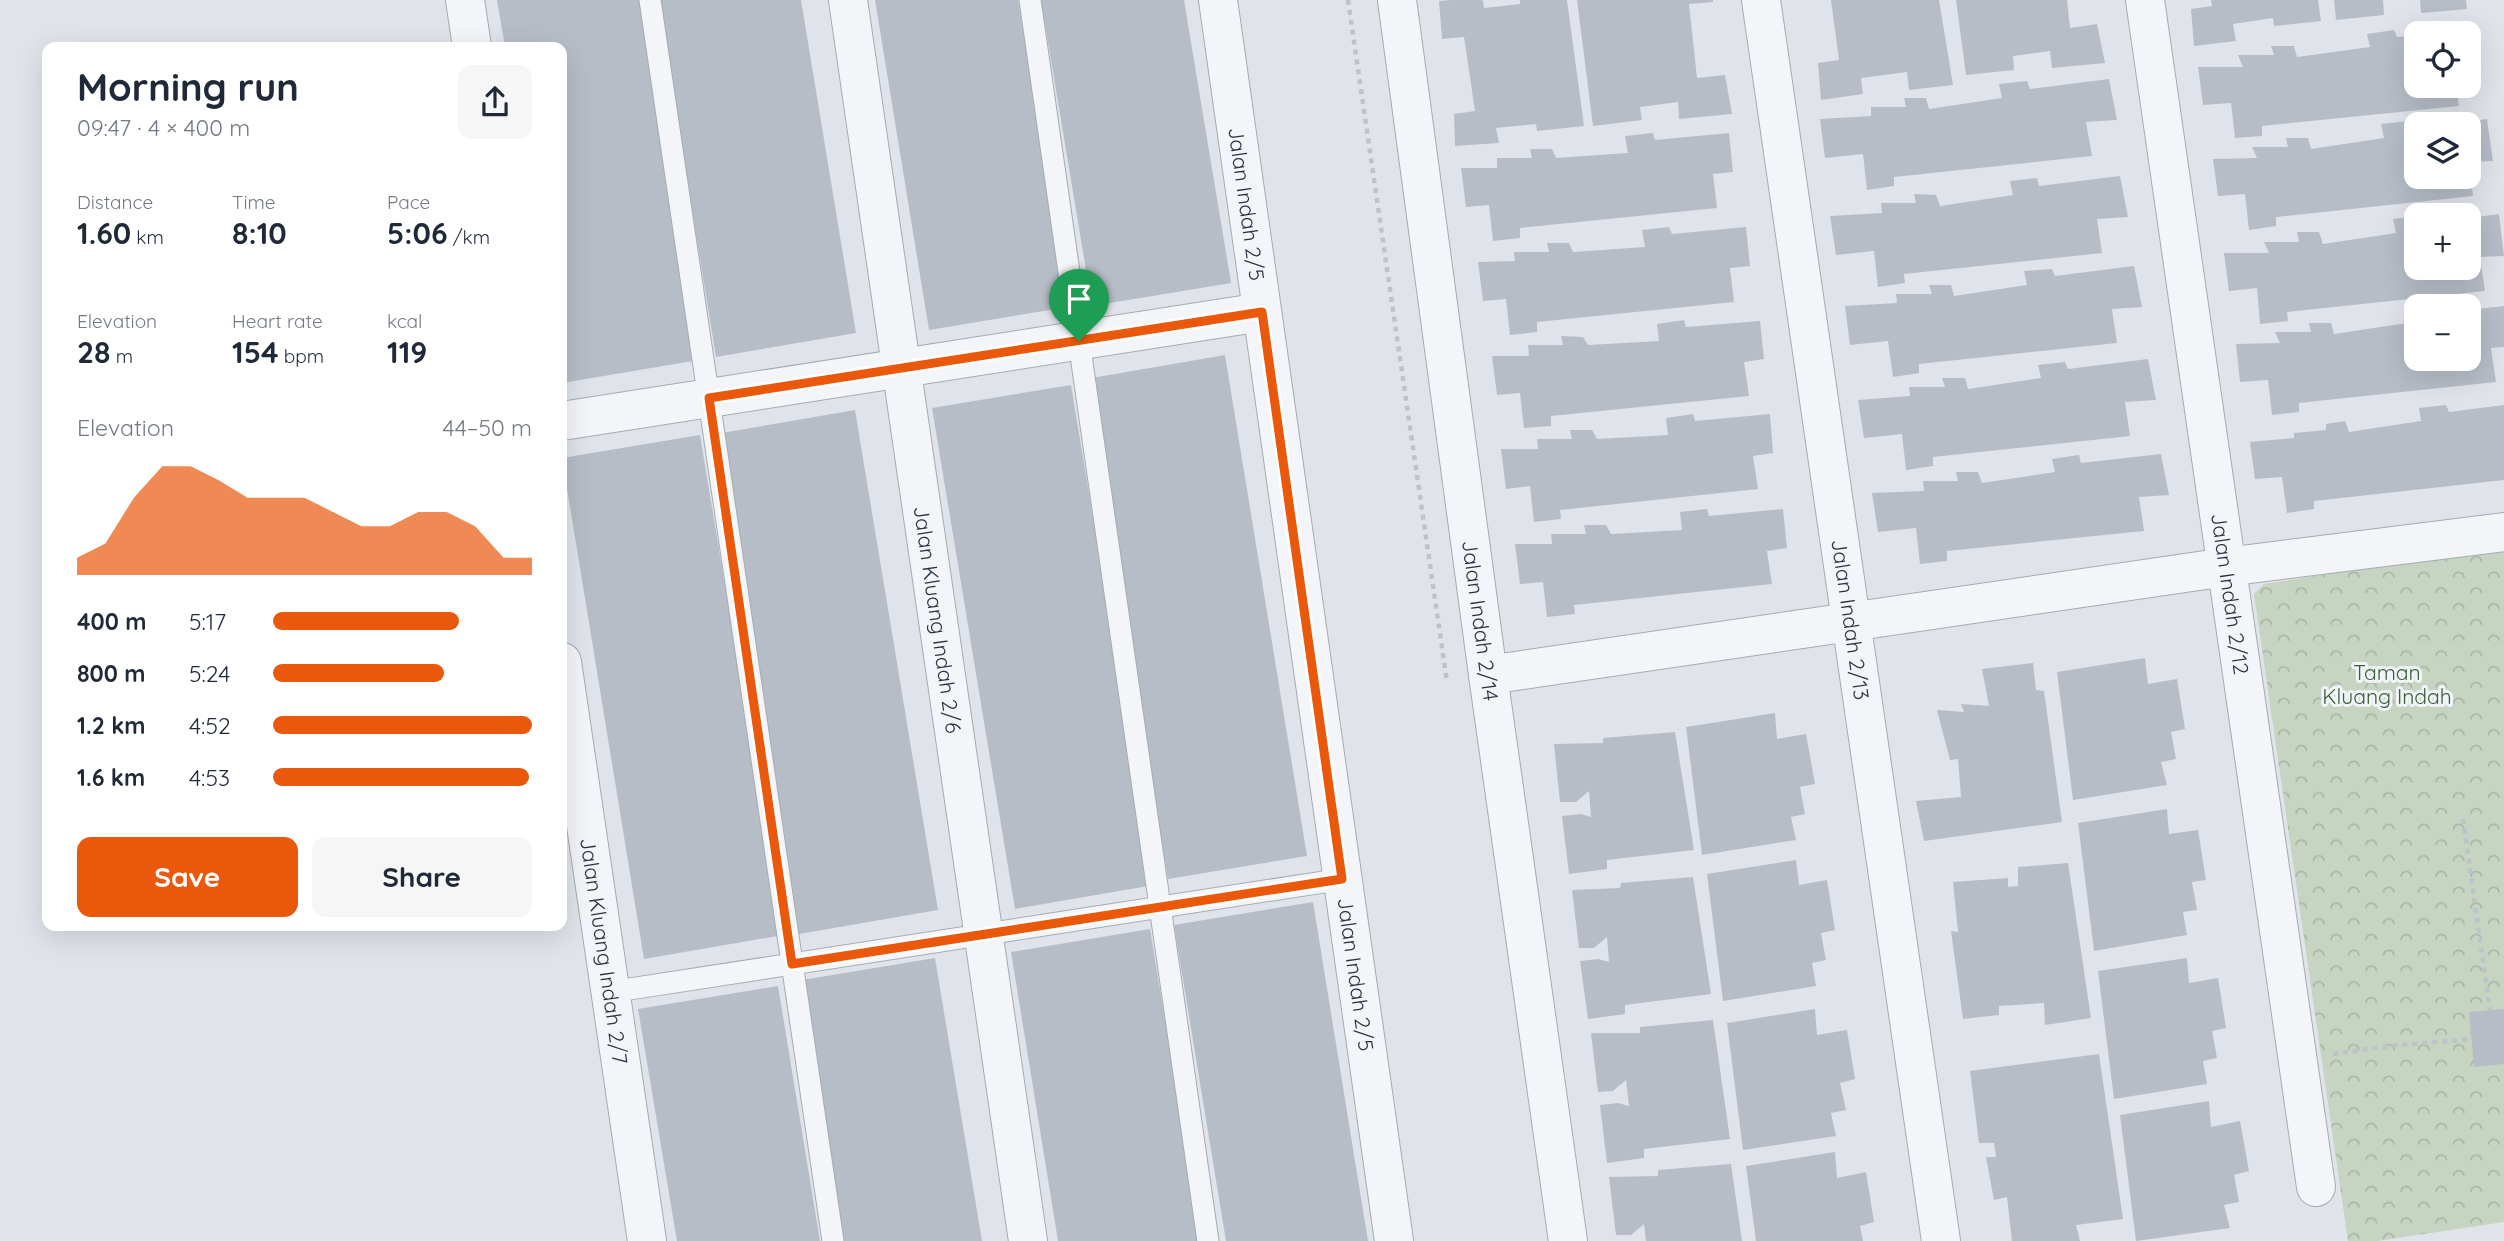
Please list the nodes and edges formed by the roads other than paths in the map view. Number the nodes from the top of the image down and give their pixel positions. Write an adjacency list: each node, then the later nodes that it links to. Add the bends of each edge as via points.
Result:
1 (465, 0): 9 (street)
2 (650, 0): 13 (lane)
3 (848, 0): 12 (street, Jalan Kluang Indah 2/6)
4 (1030, 0): 11 (lane)
5 (1218, 0): 10 (street, Jalan Indah 2/5)
6 (1397, 0): 18 (street, Jalan Indah 2/14)
7 (1761, 0): 17 (street, Jalan Indah 2/13)
8 (2145, 0): 16 (street, Jalan Indah 2/12)
9 (470, 42)
10 (1262, 312): 11 (street); 20 (street, Jalan Indah 2/5)
11 (1079, 341): 12 (street); 21 (lane)
12 (901, 369): 13 (street); 22 (street, Jalan Kluang Indah 2/6)
13 (709, 398): 14 (street); 23 (lane)
14 (567, 420)
15 (2504, 532): 16 (street)
16 (2226, 567): 17 (street); 25 (street, Jalan Indah 2/12)
17 (1852, 623): 18 (street); 32 (street, Jalan Indah 2/13)
18 (1488, 675): 31 (street, Jalan Indah 2/14)
19 (567, 696): 24 (street, Jalan Kluang Indah 2/7)
20 (1342, 879): 21 (lane); 30 (street, Jalan Indah 2/5)
21 (1159, 908): 22 (lane); 29 (lane)
22 (983, 935): 23 (lane); 28 (street, Jalan Kluang Indah 2/6)
23 (792, 964): 24 (lane); 27 (lane)
24 (610, 992): 26 (street, Jalan Kluang Indah 2/7)
25 (2316, 1187)
26 (647, 1241)
27 (833, 1241)
28 (1028, 1241)
29 (1208, 1241)
30 (1394, 1241)
31 (1569, 1241)
32 (1941, 1241)

